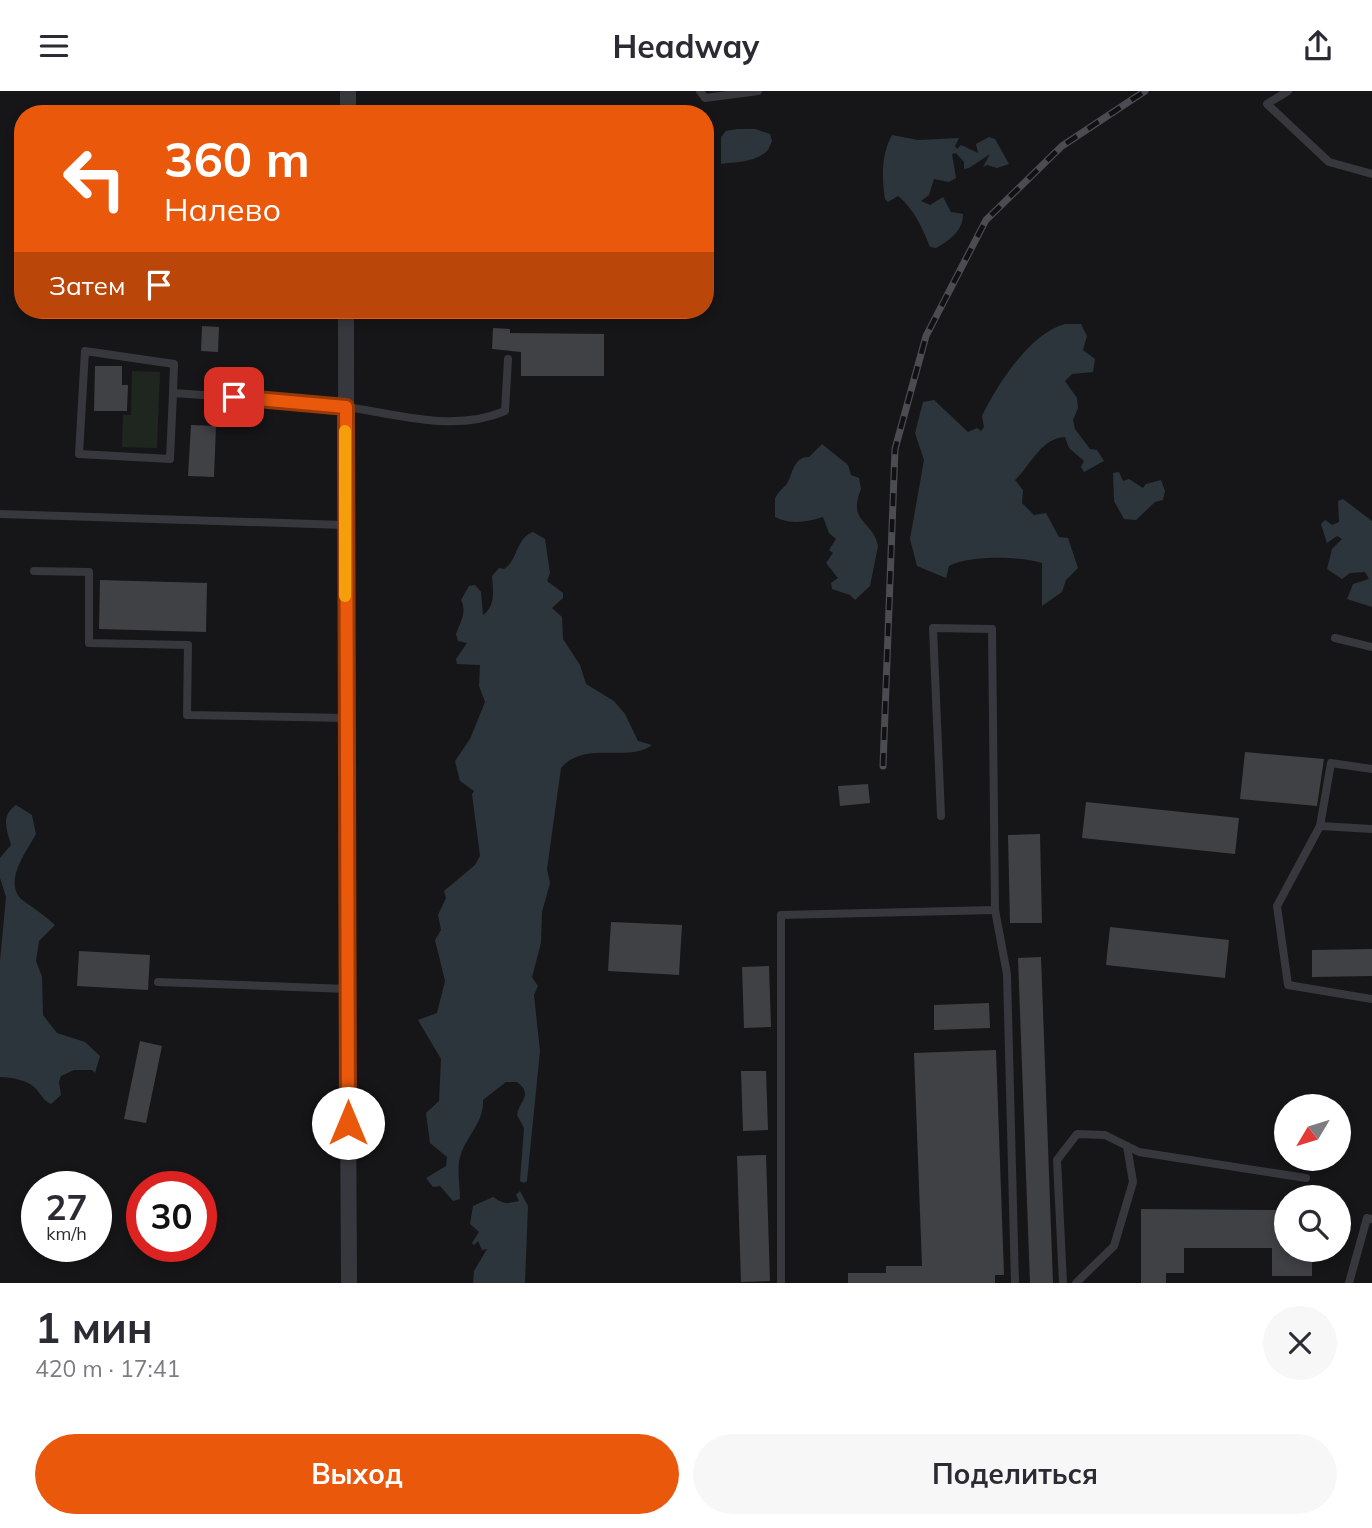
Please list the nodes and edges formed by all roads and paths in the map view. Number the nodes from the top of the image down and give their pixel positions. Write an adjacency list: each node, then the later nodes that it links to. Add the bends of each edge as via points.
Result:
1 (700, 91): 2 (lane, via 705,98)
2 (758, 91)
3 (1288, 91): 4 (lane, via 1267,104 1329,162)
4 (1372, 174)
5 (346, 319): 8 (street)
6 (508, 359): 8 (lane, via 505,411 483,420 420,421)
7 (173, 393): 7 (lane, via 170,459 79,454 85,351 174,364); 8 (lane)
8 (346, 407): 10 (street)
9 (0, 514): 10 (lane)
10 (344, 525): 14 (street)
11 (34, 571): 14 (lane, via 89,572 89,643 188,645 187,715)
12 (1335, 638): 13 (lane)
13 (1372, 647)
14 (348, 718): 21 (street)
15 (1372, 769): 17 (lane, via 1331,763)
16 (941, 816): 19 (lane, via 933,628 992,629)
17 (1320, 826): 18 (lane); 22 (lane, via 1277,906 1288,985)
18 (1372, 829)
19 (995, 910): 27 (lane, via 781,915); 28 (lane, via 1007,974)
20 (159, 982): 21 (lane)
21 (348, 989): 26 (street)
22 (1372, 999)
23 (1127, 1146): 24 (lane, via 1139,1152); 29 (lane, via 1105,1135 1077,1134 1057,1160); 30 (lane, via 1133,1182 1114,1245)
24 (1306, 1178)
25 (1372, 1219): 31 (lane, via 1367,1218)
26 (349, 1283)
27 (781, 1283)
28 (1015, 1283)
29 (1063, 1283)
30 (1076, 1283)
31 (1349, 1283)

